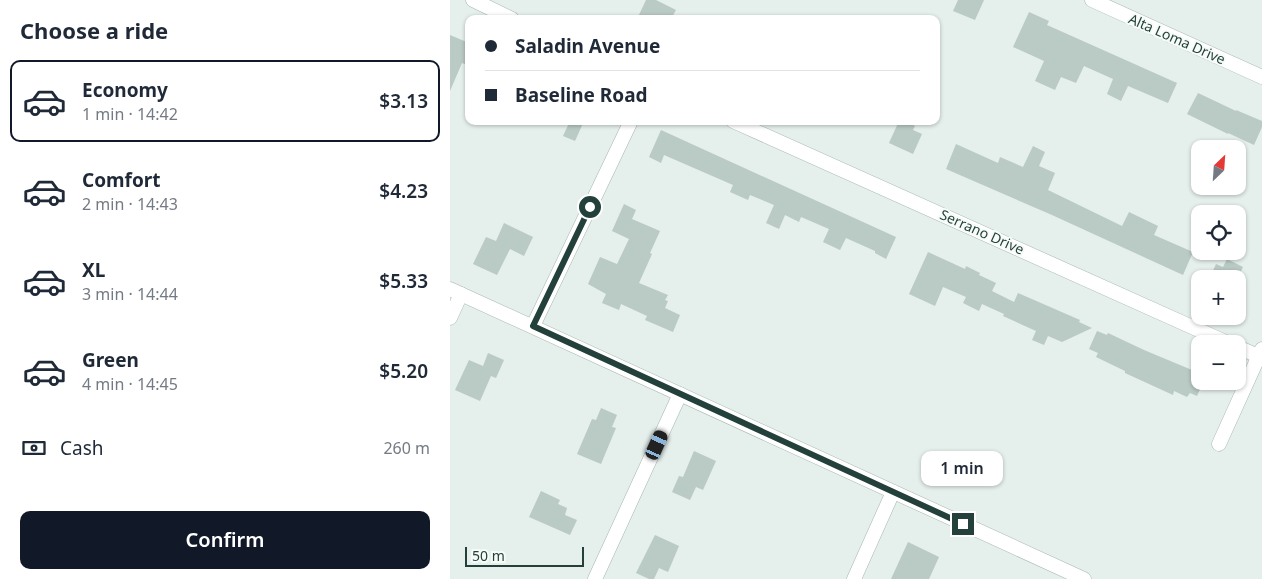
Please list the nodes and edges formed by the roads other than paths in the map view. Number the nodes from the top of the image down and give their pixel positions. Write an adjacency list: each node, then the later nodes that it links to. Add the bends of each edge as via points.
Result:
1 (473, 0): 3 (street)
2 (1092, 0): 4 (street, Alta Loma Drive)
3 (504, 15)
4 (1262, 77)
5 (629, 125): 9 (street)
6 (743, 125): 10 (street, Serrano Drive)
7 (456, 291): 8 (street); 9 (street)
8 (450, 318)
9 (533, 326): 13 (street)
10 (1210, 335)
11 (1246, 350): 12 (street)
12 (1261, 355): 14 (street)
13 (680, 394): 15 (street); 16 (street)
14 (1219, 444)
15 (894, 492): 17 (street); 18 (street)
16 (595, 579)
17 (854, 579)
18 (1084, 579)

